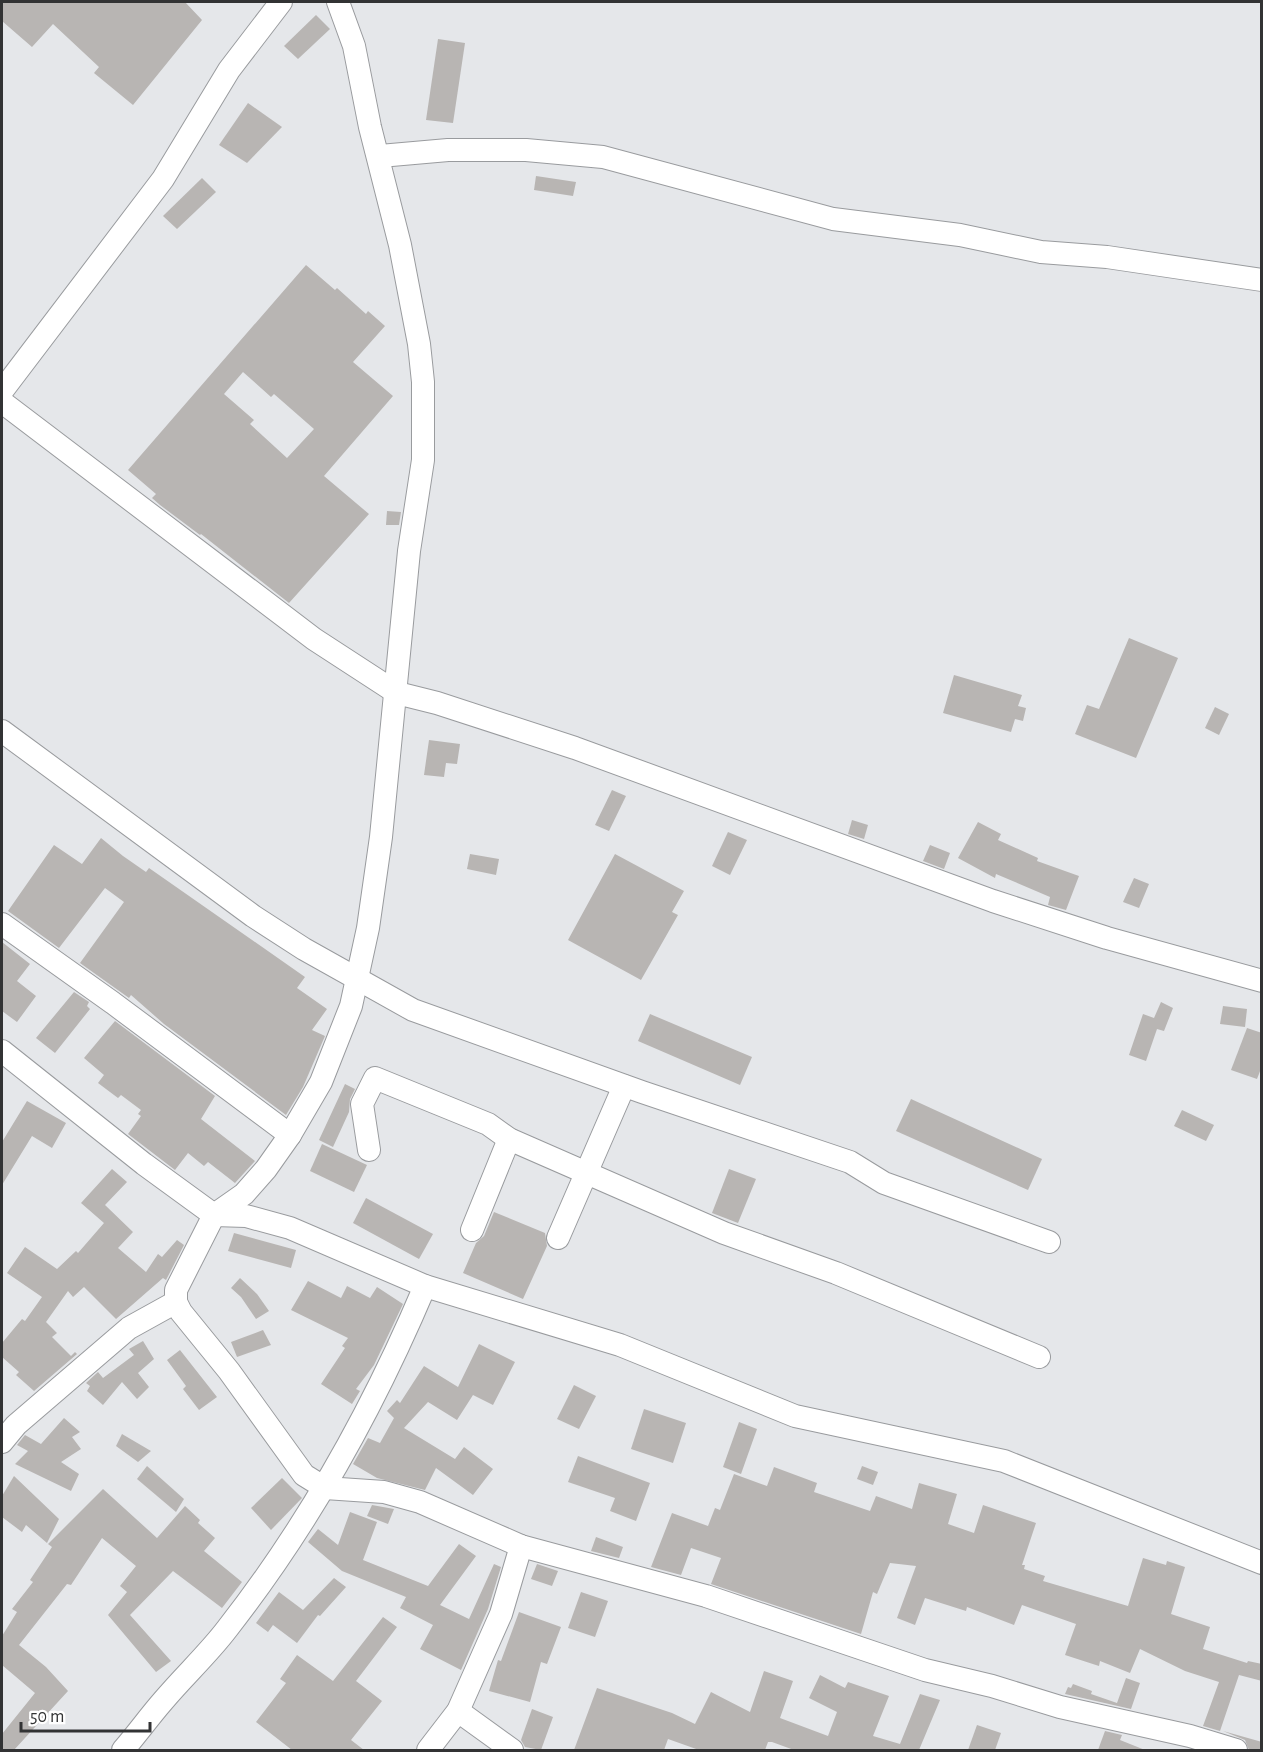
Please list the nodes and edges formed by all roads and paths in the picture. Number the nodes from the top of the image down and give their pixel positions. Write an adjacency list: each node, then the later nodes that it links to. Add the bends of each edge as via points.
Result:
1 (281, 2): 5 (street, via 229,70 163,178)
2 (338, 2): 3 (street, via 354,46 370,127)
3 (380, 156): 4 (street, via 448,150 526,150 603,157 833,219 960,235 1041,252 1107,257); 7 (street, via 410,291 423,382 423,460 409,552)
4 (1262, 280)
5 (2, 392)
6 (2, 402): 7 (street, via 314,639)
7 (397, 693): 10 (street, via 381,837); 11 (street, via 575,748 993,901)
8 (2, 731): 10 (street, via 253,916 304,950)
9 (2, 924): 14 (street)
10 (357, 977): 13 (street, via 412,1010); 14 (street, via 351,1006 321,1082)
11 (1262, 981)
12 (2, 1051): 18 (street)
13 (624, 1086): 17 (street); 21 (street, via 850,1162 884,1184)
14 (290, 1135): 18 (street, via 244,1194)
15 (509, 1139): 16 (street, via 488,1124 375,1078 362,1104); 17 (street); 19 (street)
16 (369, 1150)
17 (587, 1172): 20 (street); 24 (street, via 724,1233 837,1273)
18 (213, 1215): 22 (street, via 246,1216 290,1228); 23 (street, via 180,1277)
19 (472, 1230)
20 (558, 1238)
21 (1049, 1242)
22 (425, 1286): 26 (street, via 371,1406); 28 (street, via 620,1345 795,1416 1004,1461)
23 (176, 1302): 25 (street, via 129,1328); 26 (street, via 304,1476)
24 (1039, 1357)
25 (6, 1426)
26 (325, 1488): 27 (street, via 384,1492 420,1502); 30 (street, via 226,1630)
27 (521, 1546): 29 (street, via 501,1614); 33 (street, via 706,1596 925,1670)
28 (1262, 1563)
29 (458, 1711): 31 (street); 32 (street)
30 (123, 1750)
31 (428, 1750)
32 (512, 1750)
33 (1236, 1750)

